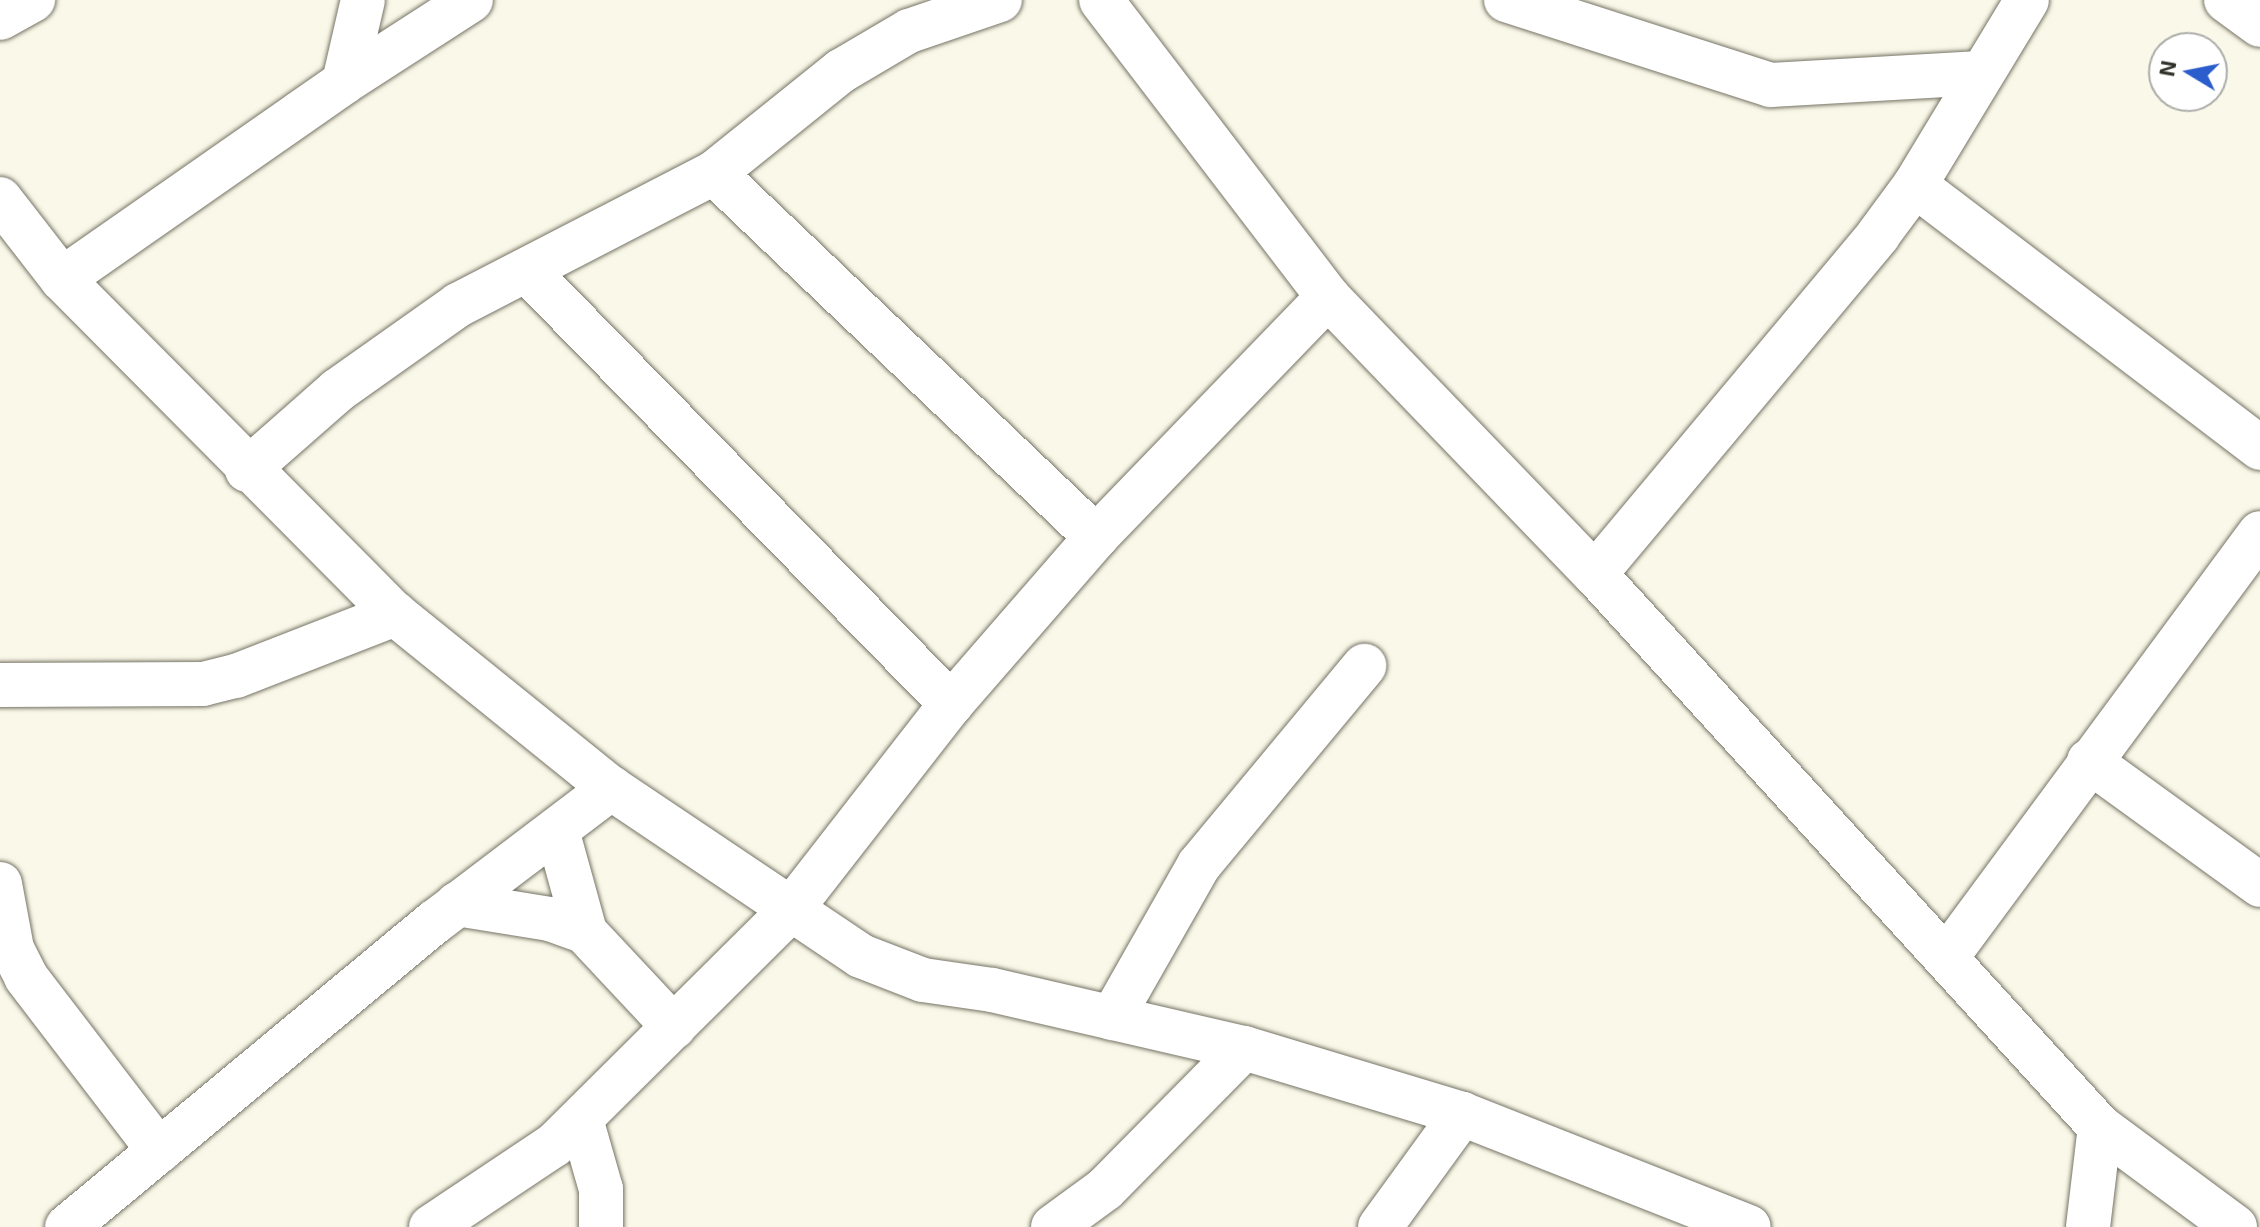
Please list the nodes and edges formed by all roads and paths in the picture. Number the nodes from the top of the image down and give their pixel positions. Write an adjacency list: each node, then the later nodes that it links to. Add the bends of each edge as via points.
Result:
1 (33, 0): 9 (street)
2 (363, 0): 12 (street)
3 (471, 0): 12 (street)
4 (1000, 0): 13 (street, via 909,31 841,71)
5 (1101, 0): 18 (street)
6 (1506, 0): 11 (street, via 1771,85)
7 (2027, 0): 11 (street)
8 (2226, 0): 10 (street)
9 (0, 18)
10 (2260, 25)
11 (1980, 73): 14 (street)
12 (344, 82): 17 (street)
13 (714, 173): 16 (street); 22 (street)
14 (1915, 185): 19 (street); 23 (street)
15 (0, 199): 17 (street)
16 (528, 272): 20 (street, via 446,313 338,390); 27 (street)
17 (62, 279): 20 (street)
18 (1328, 297): 22 (street); 23 (street)
19 (2260, 448)
20 (247, 470): 24 (street)
21 (2260, 533): 28 (street)
22 (1096, 537): 27 (street)
23 (1595, 574): 36 (street)
24 (395, 614): 26 (street, via 203,684); 29 (street)
25 (1364, 666): 37 (street, via 1199,865)
26 (0, 685)
27 (951, 704): 34 (street)
28 (2089, 761): 32 (street); 36 (street)
29 (611, 788): 30 (street); 34 (street)
30 (557, 830): 33 (street); 35 (street)
31 (0, 884): 43 (street, via 12,949 26,977)
32 (2260, 885)
33 (457, 904): 35 (street, via 550,919); 43 (street)
34 (789, 912): 37 (street, via 861,956 923,980); 38 (street)
35 (585, 932): 38 (street)
36 (1946, 958): 42 (street)
37 (1112, 1018): 39 (street)
38 (674, 1027): 41 (street)
39 (1244, 1048): 40 (street); 48 (street, via 1105,1189)
40 (1462, 1114): 44 (street); 49 (street)
41 (581, 1119): 46 (street, via 554,1145); 47 (street, via 601,1189)
42 (2100, 1127): 50 (street); 51 (street)
43 (159, 1151): 45 (street)
44 (1739, 1225)
45 (67, 1227)
46 (431, 1227)
47 (601, 1227)
48 (1053, 1227)
49 (1380, 1227)
50 (2088, 1227)
51 (2235, 1227)

